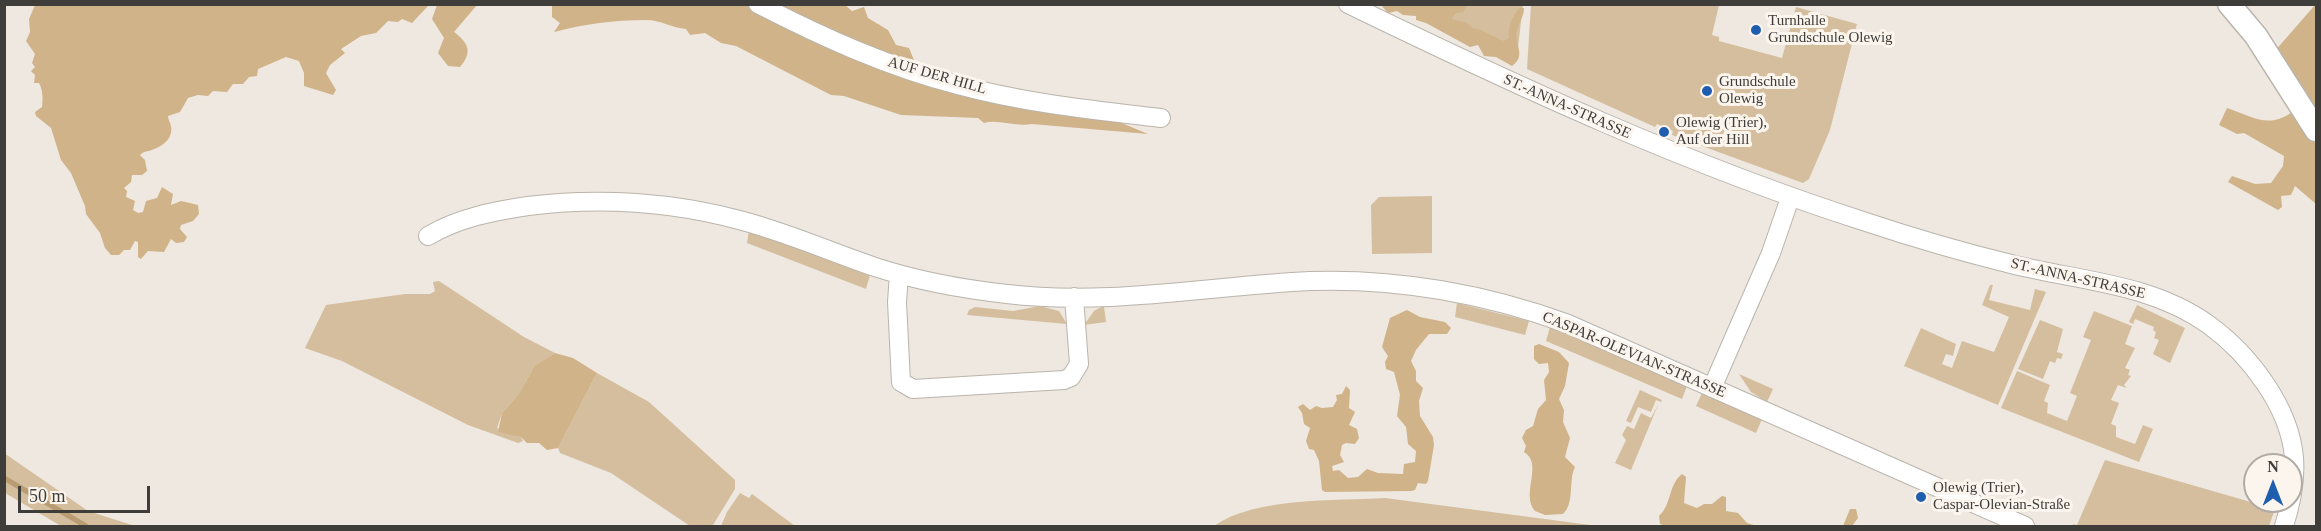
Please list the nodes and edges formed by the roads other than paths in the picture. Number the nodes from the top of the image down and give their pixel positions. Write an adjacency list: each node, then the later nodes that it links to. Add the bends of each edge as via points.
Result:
1 (758, 4): 4 (street, AUF DER HILL, via 804,28 885,61 958,85 1065,106)
2 (1348, 4): 6 (street, ST.-ANNA-STRASSE, via 1659,148)
3 (2229, 4): 5 (street, via 2256,36)
4 (1161, 118)
5 (2316, 130)
6 (1790, 198): 10 (street, via 1767,263); 12 (street, ST.-ANNA-STRASSE, via 1930,243 2135,290 2197,317 2251,366 2287,425 2295,484)
7 (428, 236): 8 (street, CASPAR-OLEVIAN-STRASSE, via 440,228 511,208 599,201 641,203 744,221)
8 (899, 274): 9 (street, CASPAR-OLEVIAN-STRASSE, via 992,292); 9 (street, via 901,382 913,389 1071,377 1079,364)
9 (1074, 297): 10 (street, CASPAR-OLEVIAN-STRASSE, via 1312,281 1422,288 1538,314)
10 (1712, 388): 11 (street, CASPAR-OLEVIAN-STRASSE)
11 (2025, 526)
12 (2284, 526)

